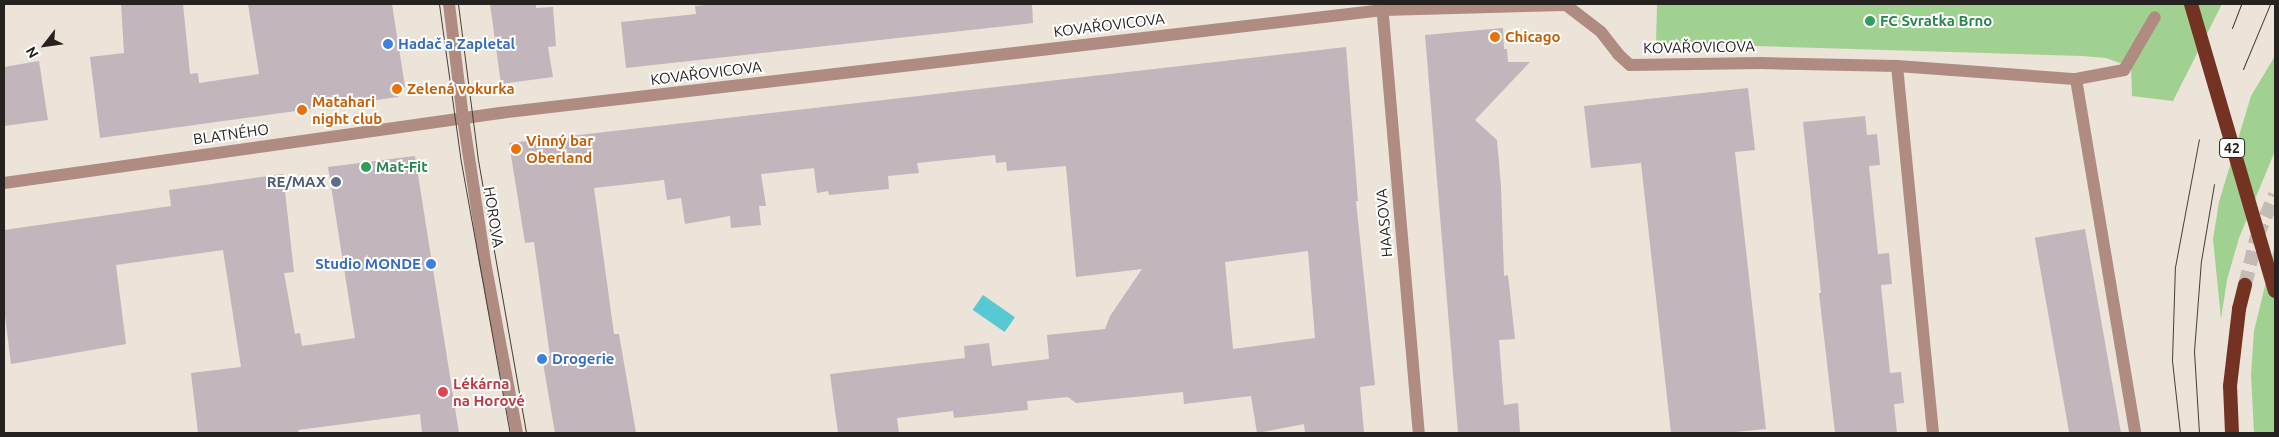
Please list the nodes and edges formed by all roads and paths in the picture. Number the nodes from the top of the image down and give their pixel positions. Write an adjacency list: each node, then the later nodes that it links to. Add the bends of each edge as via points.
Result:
1 (449, 4): 7 (street, HOROVA)
2 (2191, 4): 10 (highway, 42, bridge)
3 (1382, 7): 5 (street, KOVAŘOVICOVA, via 1566,5 1601,32 1630,65); 7 (street, KOVAŘOVICOVA); 12 (street, HAASOVA)
4 (2155, 17): 6 (street, KOVAŘOVICOVA, via 2124,70)
5 (1897, 66): 6 (street, KOVAŘOVICOVA); 13 (street)
6 (2076, 79): 14 (street)
7 (463, 118): 8 (street, BLATNÉHO); 11 (street, HOROVA, via 485,262)
8 (4, 183)
9 (2245, 285): 15 (highway, via 2230,386)
10 (2275, 291)
11 (517, 433)
12 (1419, 433)
13 (1933, 433)
14 (2135, 433)
15 (2232, 433)

